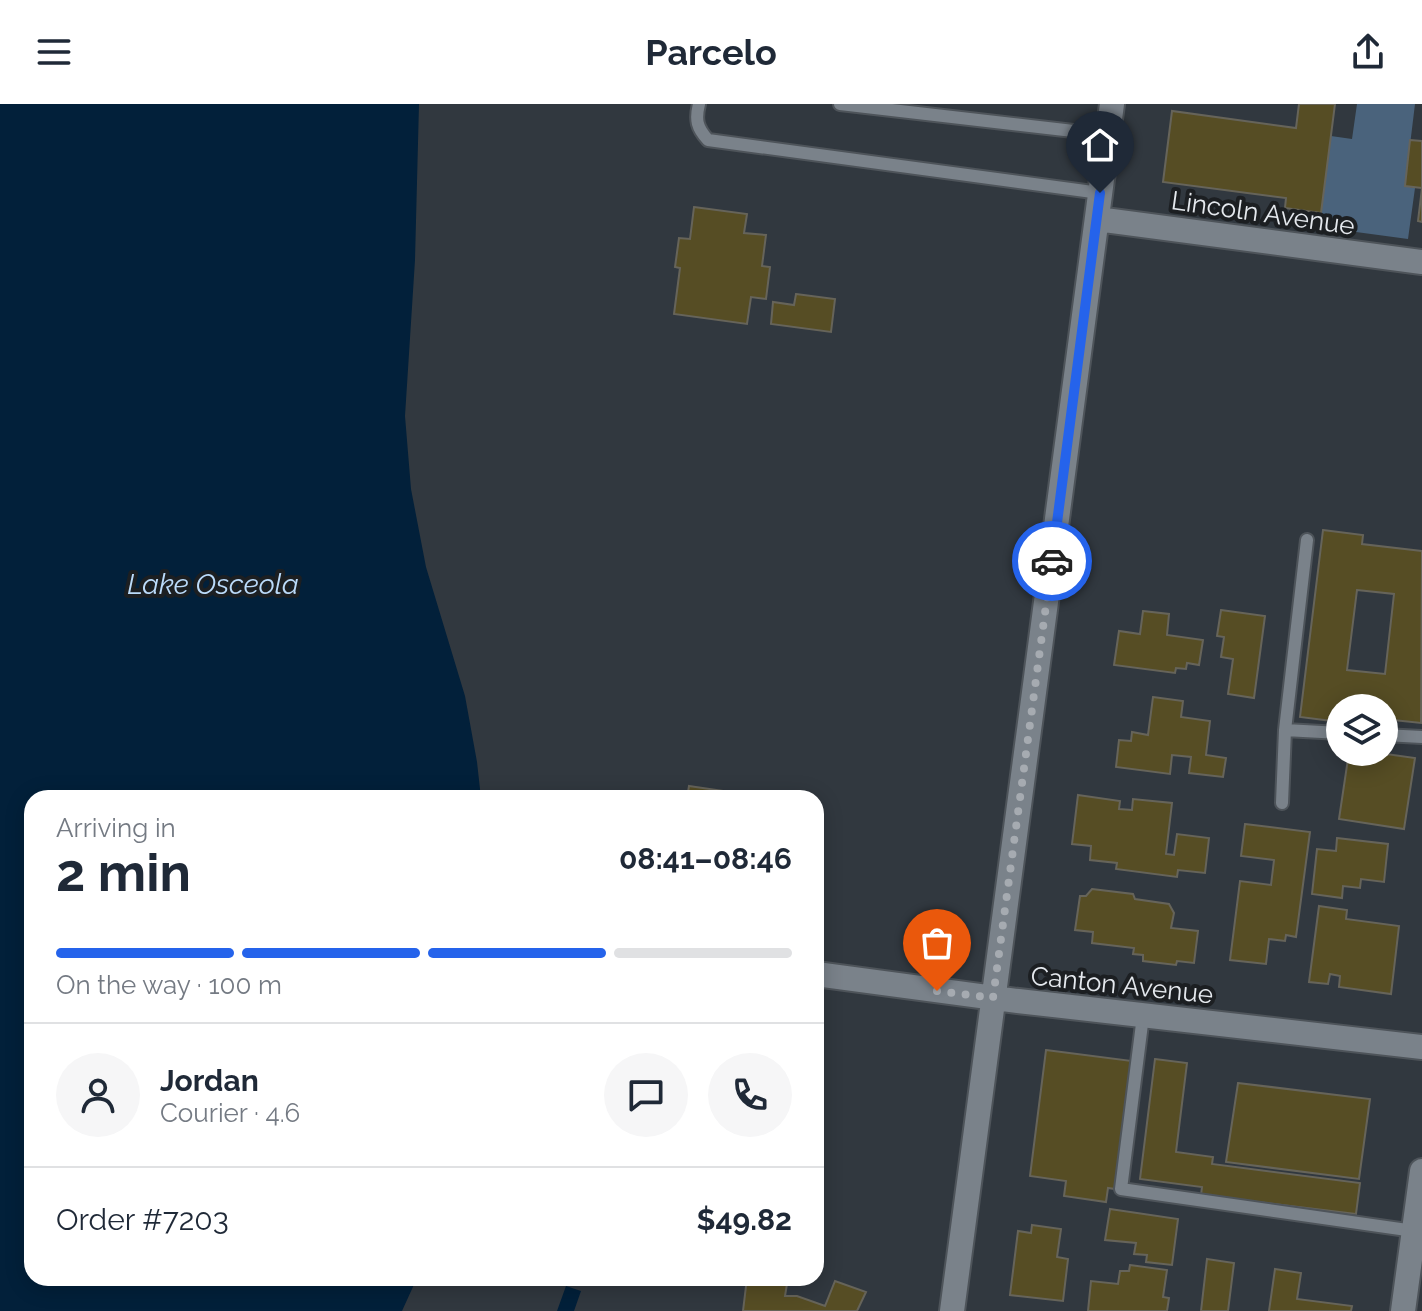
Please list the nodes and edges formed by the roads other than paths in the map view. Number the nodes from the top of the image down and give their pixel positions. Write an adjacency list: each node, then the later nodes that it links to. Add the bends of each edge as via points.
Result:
1 (699, 104): 5 (lane, via 698,129 708,140)
2 (840, 104): 4 (lane)
3 (1112, 104): 4 (street)
4 (1108, 135): 5 (street)
5 (1100, 193): 6 (street)
6 (1097, 219): 7 (street, Lincoln Avenue); 15 (street)
7 (1422, 262)
8 (1307, 540): 9 (lane)
9 (1285, 730): 10 (lane); 13 (lane)
10 (1326, 732)
11 (1398, 736): 12 (lane)
12 (1422, 737)
13 (1282, 803)
14 (824, 975): 15 (street, Canton Avenue)
15 (993, 998): 16 (street, Canton Avenue); 20 (street)
16 (1143, 1016): 17 (street, Canton Avenue); 19 (lane, via 1121,1189)
17 (1422, 1047)
18 (1422, 1171): 19 (street)
19 (1414, 1231): 21 (street)
20 (952, 1311)
21 (1403, 1311)

